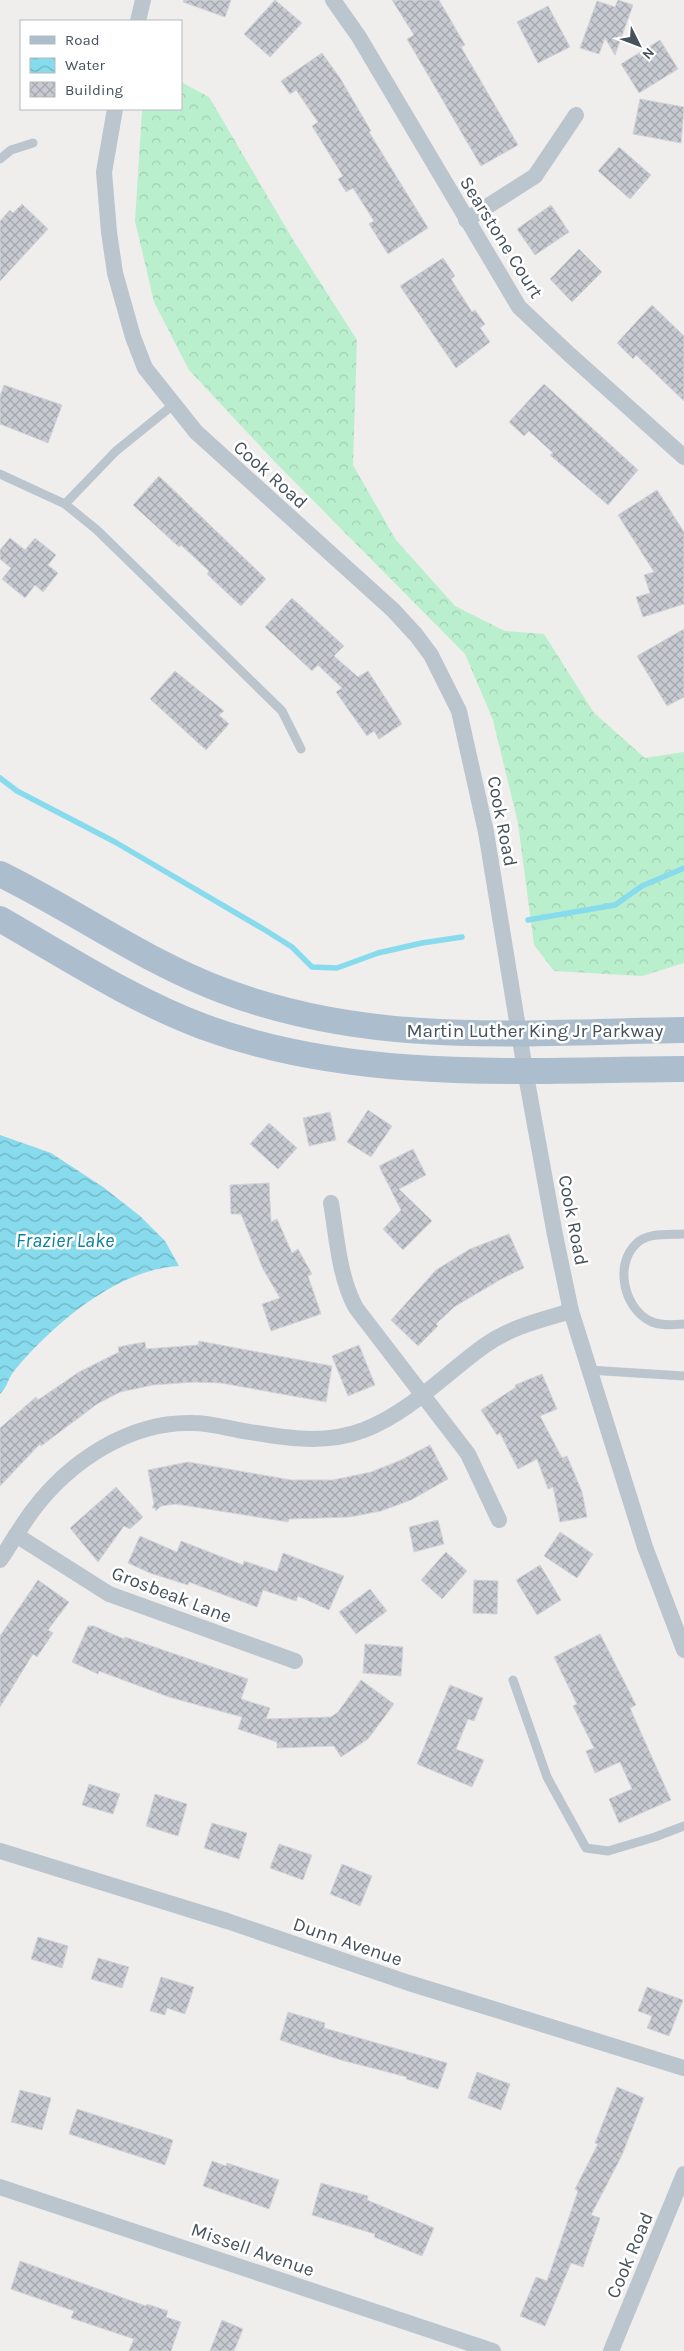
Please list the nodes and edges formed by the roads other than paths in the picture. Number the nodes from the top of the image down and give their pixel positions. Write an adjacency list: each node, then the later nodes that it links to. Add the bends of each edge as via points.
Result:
1 (143, 0): 3 (street)
2 (333, 0): 8 (street, Searstone Court, via 359,37)
3 (138, 20)
4 (115, 110): 9 (street, Cook Road, via 104,172 115,273 132,338 145,368)
5 (576, 116): 8 (street, via 535,176)
6 (34, 142): 7 (lane, via 11,150)
7 (0, 159)
8 (466, 220): 10 (street, Searstone Court, via 519,306)
9 (173, 405): 12 (lane, via 116,451); 17 (street, Cook Road, via 222,457 393,610 431,655 459,711 486,832)
10 (684, 457)
11 (0, 474): 12 (lane)
12 (65, 504): 13 (lane, via 282,710)
13 (301, 749)
14 (0, 874): 17 (main road, Martin Luther King Jr Parkway, via 173,969 224,991 282,1010 335,1023 392,1030 459,1034)
15 (0, 919): 19 (main road, Martin Luther King Jr Parkway, via 161,1008 204,1027 247,1040 304,1054 386,1067)
16 (684, 1030): 17 (main road, Martin Luther King Jr Parkway)
17 (519, 1032): 19 (street, Cook Road)
18 (684, 1069): 19 (main road, Martin Luther King Jr Parkway)
19 (525, 1070): 22 (street, Cook Road)
20 (331, 1203): 26 (street, via 349,1295)
21 (684, 1234): 23 (lane, via 652,1236 636,1243 625,1261 625,1287 636,1311 651,1322)
22 (571, 1311): 24 (street, Cook Road); 26 (street, via 524,1324 499,1336)
23 (684, 1324)
24 (588, 1370): 25 (lane); 30 (street, Cook Road, via 645,1547)
25 (684, 1376)
26 (422, 1395): 27 (street, via 468,1454); 28 (street, via 395,1415 364,1430 339,1437 289,1439 192,1423 165,1424 139,1430 113,1441 87,1458 49,1491)
27 (499, 1520)
28 (16, 1535): 29 (street); 31 (street, Grosbeak Lane, via 109,1594)
29 (0, 1560)
30 (684, 1650)
31 (295, 1661)
32 (513, 1680): 33 (lane, via 547,1777 586,1848 608,1851)
33 (684, 1826)
34 (0, 1851): 35 (street, Dunn Avenue)
35 (684, 2068)
36 (684, 2174): 39 (street, Cook Road)
37 (0, 2187): 38 (street, Missell Avenue)
38 (493, 2351)
39 (610, 2351)

